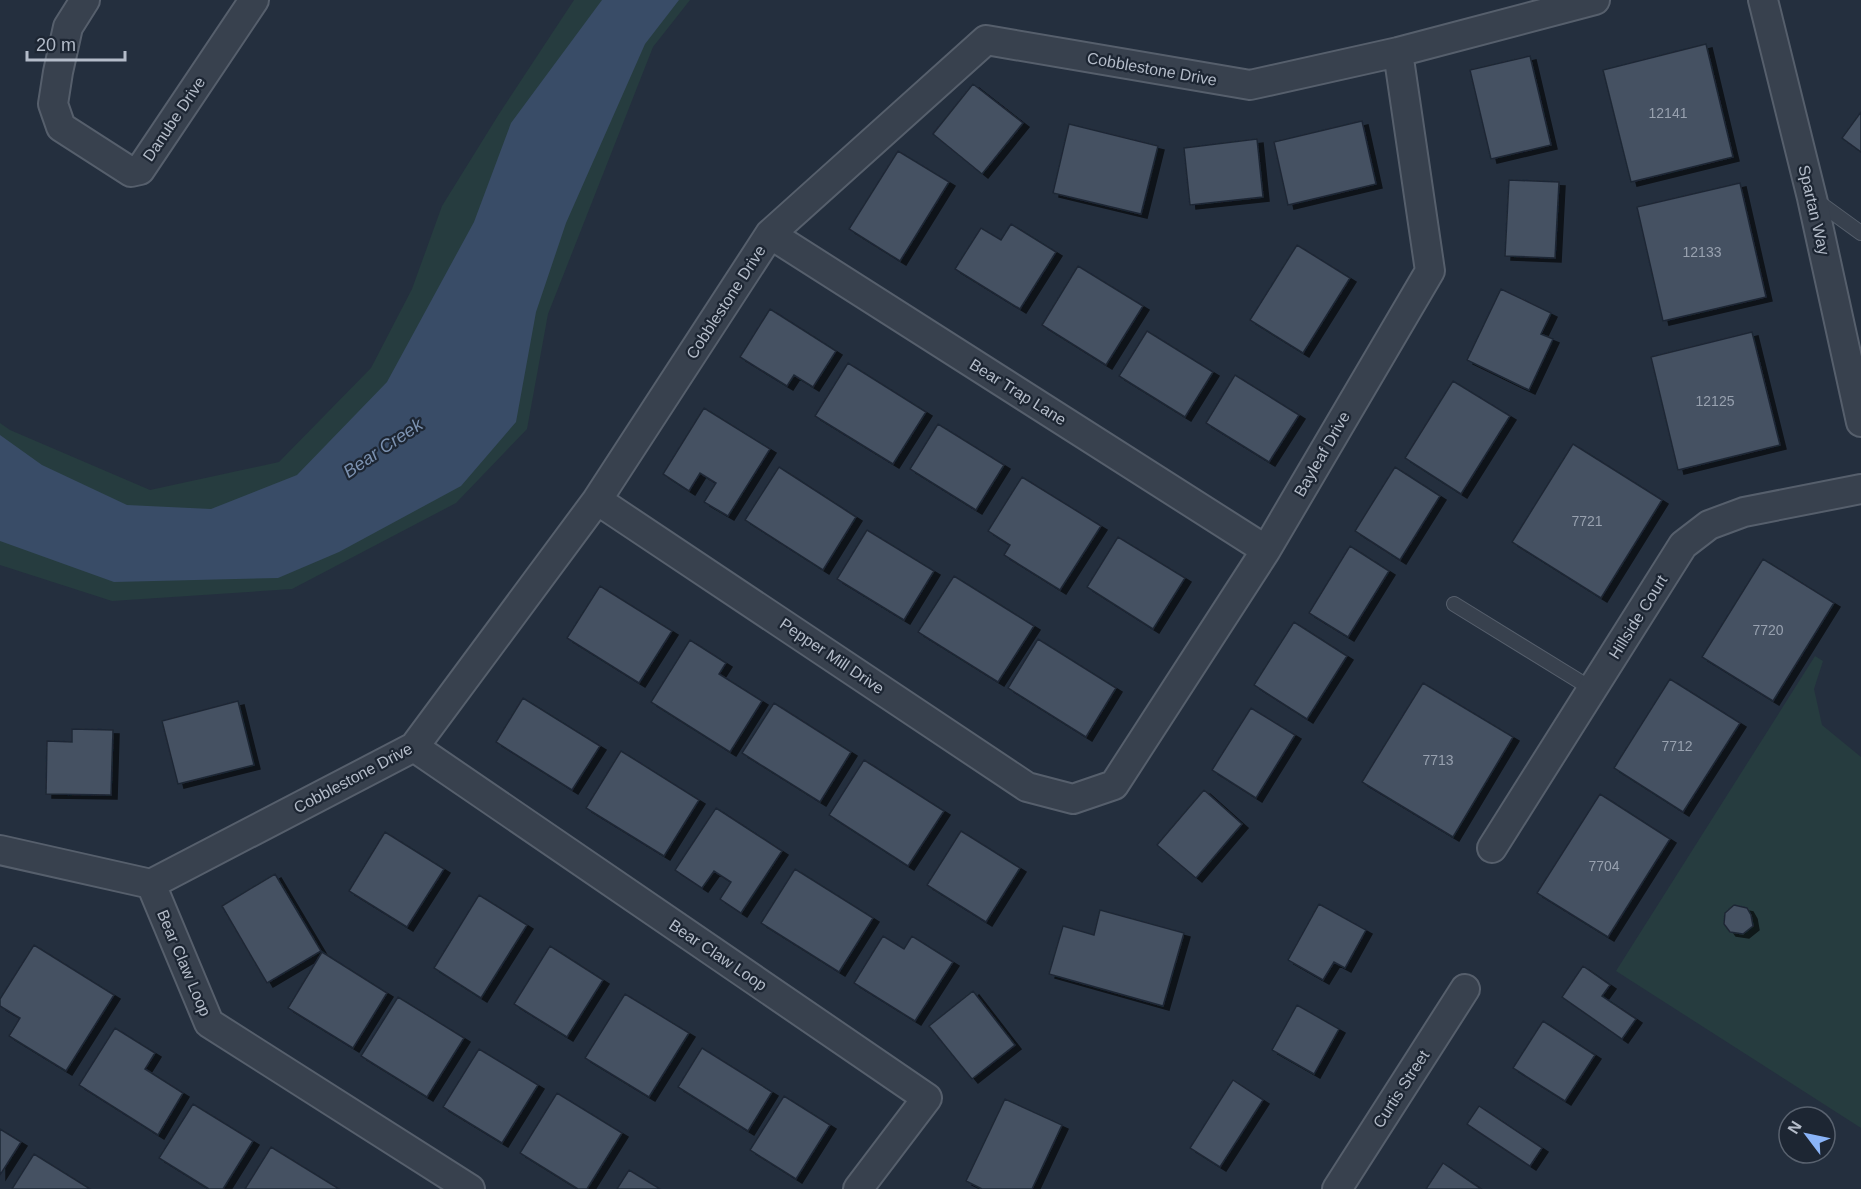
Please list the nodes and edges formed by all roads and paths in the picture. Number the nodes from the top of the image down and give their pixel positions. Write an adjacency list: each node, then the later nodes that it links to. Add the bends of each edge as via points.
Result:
1 (85, 0): 2 (street, Danube Drive, via 68,27 53,104 61,127 131,171 140,170)
2 (255, 0)
3 (1595, 0): 5 (street, Cobblestone Drive)
4 (1763, 0): 6 (street, Spartan Way)
5 (1398, 52): 8 (street, Cobblestone Drive, via 1250,85 986,40); 12 (street, Bayleaf Drive, via 1430,271)
6 (1812, 198): 7 (lane); 9 (street, Spartan Way)
7 (1861, 233)
8 (770, 234): 11 (street, Cobblestone Drive); 12 (street, Bear Trap Lane)
9 (1861, 422)
10 (1861, 489): 14 (street, Hillside Court, via 1744,512 1709,525 1683,545)
11 (597, 500): 15 (street, Cobblestone Drive); 16 (street, Pepper Mill Drive, via 1027,786)
12 (1266, 550): 16 (street, Bayleaf Drive, via 1114,785)
13 (1454, 604): 14 (lane)
14 (1592, 689): 17 (street, Hillside Court)
15 (414, 747): 19 (street, Cobblestone Drive); 22 (street, Bear Claw Loop, via 927,1098)
16 (1073, 800)
17 (1492, 848)
18 (0, 850): 19 (street)
19 (151, 884): 21 (street, Bear Claw Loop, via 209,1023)
20 (1465, 989): 23 (street, Curtis Street)
21 (470, 1189)
22 (858, 1189)
23 (1337, 1189)

